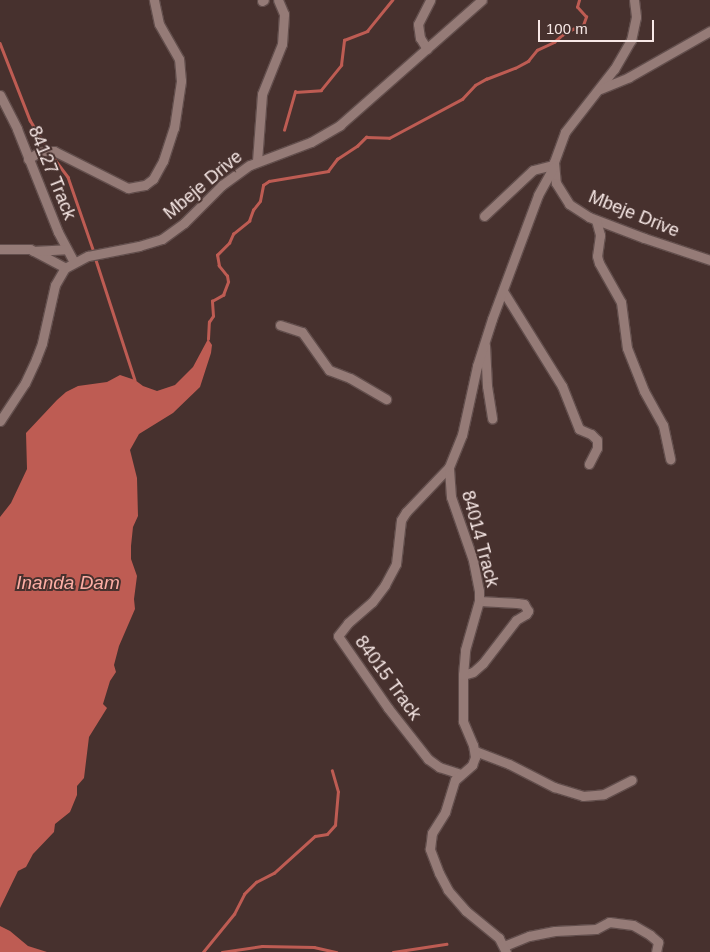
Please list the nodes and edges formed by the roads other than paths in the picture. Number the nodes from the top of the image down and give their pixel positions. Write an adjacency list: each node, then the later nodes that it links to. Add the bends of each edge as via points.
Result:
1 (154, 0): 10 (street, via 159,24 179,59 181,81 172,135 153,179 146,185 128,188 54,151 41,151)
2 (278, 0): 11 (street, via 284,14 282,44 262,94)
3 (430, 0): 7 (street, via 418,24 420,38)
4 (482, 0): 7 (street, Mbeje Drive)
5 (634, 0): 8 (street, via 636,17 631,40)
6 (710, 31): 8 (street, via 629,77)
7 (427, 49): 11 (street, Mbeje Drive, via 340,125 311,142)
8 (599, 89): 12 (street, via 565,132)
9 (0, 95): 10 (street, 84127 Track, via 18,129)
10 (28, 159): 16 (street, 84127 Track)
11 (257, 161): 19 (street, Mbeje Drive, via 222,185 184,223 162,239)
12 (553, 166): 13 (street, via 533,170); 14 (street, Mbeje Drive, via 556,183 564,199); 21 (street, 84014 Track, via 538,195)
13 (484, 216)
14 (596, 220): 18 (street, Mbeje Drive); 27 (street, via 600,241 599,263 621,302 628,353 663,425)
15 (0, 249): 17 (street, via 25,248)
16 (66, 249): 17 (street); 19 (street, 84127 Track)
17 (33, 251): 20 (street)
18 (710, 260)
19 (74, 262): 20 (street, Mbeje Drive)
20 (65, 268): 26 (street, Mbeje Drive, via 55,285 36,359 25,383)
21 (503, 292): 23 (street, 84014 Track); 28 (street, via 562,386 579,429 597,440 597,448)
22 (280, 325): 24 (street, via 302,332 329,370)
23 (485, 342): 25 (street); 29 (street, 84014 Track, via 462,435)
24 (386, 399)
25 (492, 419)
26 (0, 421)
27 (670, 459)
28 (589, 464)
29 (449, 467): 30 (street, 84014 Track, via 451,497 472,560); 33 (street, 84015 Track, via 401,520 396,564 385,586 338,636 428,759)
30 (479, 601): 31 (street, 84014 Track); 31 (street, via 524,604 528,610 516,620 483,664)
31 (462, 675): 32 (street, 84014 Track, via 464,721)
32 (475, 751): 33 (street, via 472,765); 34 (street, via 554,787 583,796 604,794)
33 (460, 774): 35 (street, via 445,812 432,833 430,849 443,882 456,901 498,938)
34 (632, 780)
35 (505, 949): 36 (street, via 529,936 596,929 609,922 633,925 650,935 658,942)
36 (656, 952)

